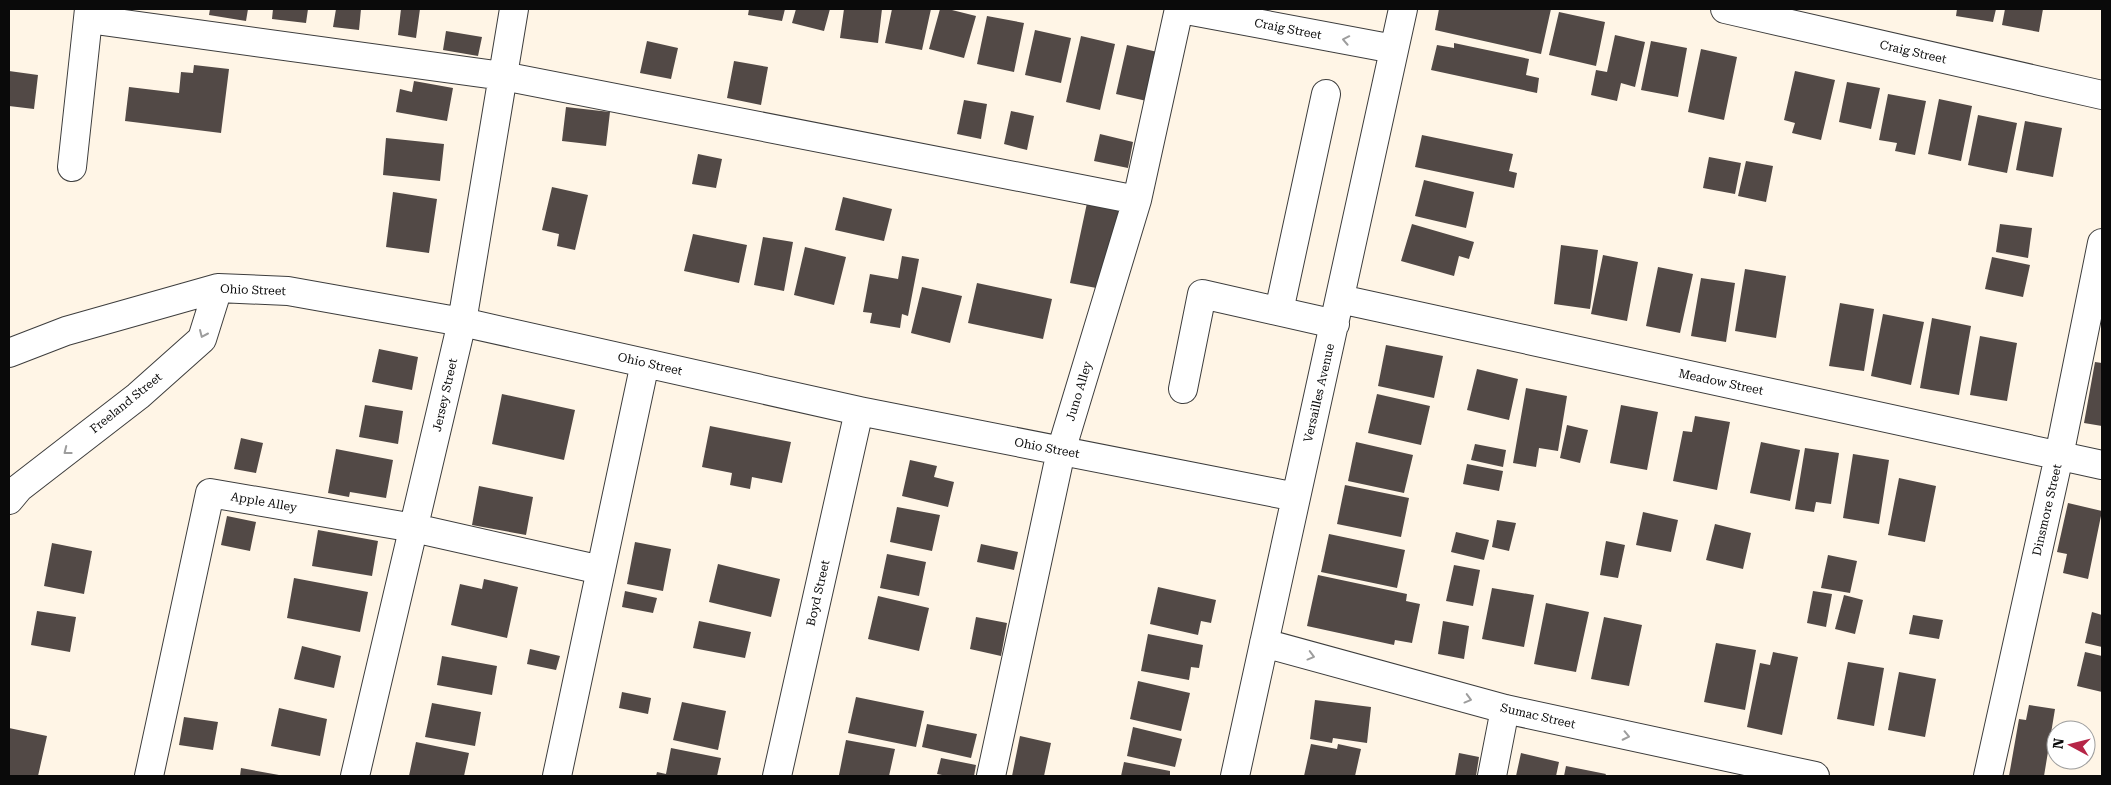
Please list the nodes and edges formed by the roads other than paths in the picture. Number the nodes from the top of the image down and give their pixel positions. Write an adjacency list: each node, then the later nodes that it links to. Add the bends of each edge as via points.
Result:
1 (514, 9): 7 (street, Jersey Street)
2 (1180, 9): 6 (street, Craig Street, one-way to 2); 11 (street, Juno Alley)
3 (1403, 9): 6 (street, Versailles Avenue)
4 (1724, 9): 9 (street, Craig Street)
5 (89, 14): 7 (street); 10 (street)
6 (1394, 50): 15 (street, Versailles Avenue)
7 (503, 76): 11 (street); 16 (street, Jersey Street)
8 (1326, 94): 14 (street)
9 (2102, 96)
10 (72, 167)
11 (1137, 200): 21 (street, Juno Alley)
12 (2102, 243): 22 (street, Dinsmore Street)
13 (218, 288): 16 (street, Ohio Street, via 288,291); 17 (street, Ohio Street, via 66,331); 25 (street, Freeland Street, one-way to 25, via 202,339 138,396 19,488)
14 (1279, 311): 15 (street, Meadow Street); 19 (street, Meadow Street, via 1202,294)
15 (1337, 311): 22 (street, Meadow Street); 24 (street, Versailles Avenue)
16 (462, 322): 18 (street, Ohio Street); 26 (street, Jersey Street)
17 (9, 353)
18 (645, 363): 20 (street, Ohio Street); 27 (street)
19 (1183, 388)
20 (859, 411): 21 (street, Ohio Street); 34 (street, Boyd Street)
21 (1061, 451): 24 (street, Ohio Street); 35 (street, Juno Alley)
22 (2059, 456): 23 (street, Meadow Street); 39 (street, Dinsmore Street)
23 (2102, 465)
24 (1296, 497): 28 (street, Versailles Avenue)
25 (9, 500)
26 (414, 528): 27 (street, Apple Alley); 31 (street, Apple Alley, via 210,493); 32 (street, Jersey Street)
27 (601, 570): 33 (street)
28 (1264, 643): 29 (street, Sumac Street, one-way to 29); 36 (street, Versailles Avenue)
29 (1505, 709): 30 (street, Sumac Street, one-way to 30); 37 (street)
30 (1762, 771): 38 (street, Sumac Street)
31 (149, 776)
32 (355, 776)
33 (557, 776)
34 (777, 776)
35 (990, 776)
36 (1235, 776)
37 (1492, 776)
38 (1815, 776)
39 (1988, 776)

